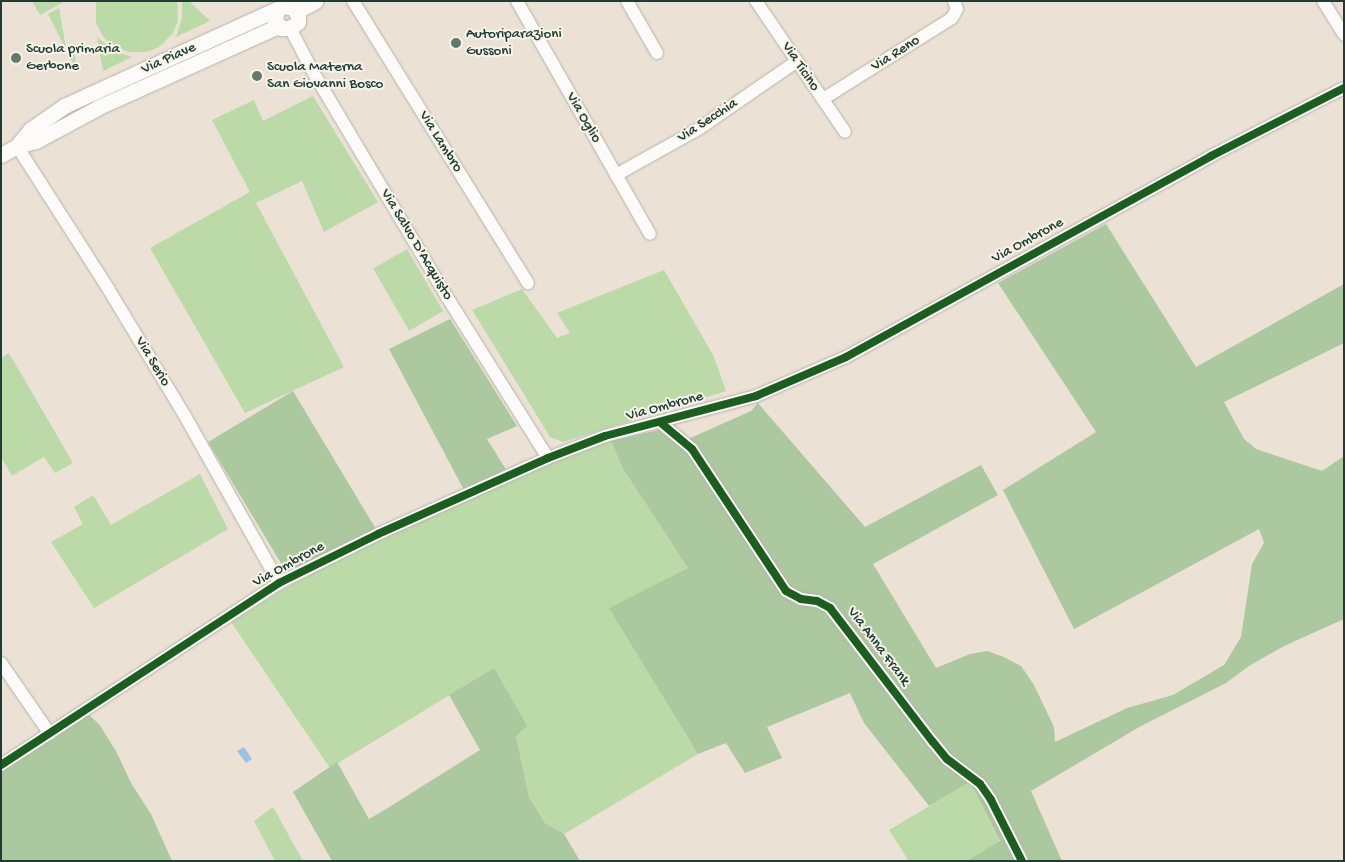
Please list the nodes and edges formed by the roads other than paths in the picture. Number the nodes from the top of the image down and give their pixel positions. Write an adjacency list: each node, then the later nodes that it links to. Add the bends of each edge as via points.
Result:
1 (316, 1): 9 (street, Via Piave)
2 (353, 1): 21 (street, Via Lambro)
3 (516, 1): 19 (street, Via Oglio)
4 (627, 1): 12 (street)
5 (756, 1): 13 (street, Via Ticino)
6 (954, 1): 15 (street, Via Reno, via 957,9 952,18)
7 (1324, 1): 11 (street)
8 (277, 10): 9 (street, Via Piave, via 287,5); 10 (street, via 274,17); 17 (street, Via Piave, via 64,106 30,130)
9 (297, 11): 10 (street, via 298,22)
10 (284, 27): 17 (street, Via Piave, via 101,106 36,141); 23 (street, Via Salvo D'Acquisto)
11 (1344, 34)
12 (657, 54)
13 (797, 61): 15 (street, Via Ticino); 19 (street, Via Secchia, via 700,128)
14 (1344, 88): 22 (street, Via Ombrone, via 1211,156 846,357 756,396)
15 (823, 99): 16 (street, Via Ticino)
16 (845, 132)
17 (17, 146): 18 (street, Via Piave); 24 (street, Via Serio, via 186,416)
18 (1, 155)
19 (616, 175): 20 (street, Via Oglio)
20 (650, 234)
21 (528, 283)
22 (661, 423): 23 (street, Via Ombrone, via 605,436); 28 (street, Via Anna Frank, via 692,449 786,591 830,608 947,759 980,784)
23 (548, 458): 24 (street, Via Ombrone, via 378,534)
24 (280, 583): 26 (street, Via Ombrone)
25 (1, 663): 26 (street)
26 (50, 734): 27 (street, Via Ombrone)
27 (1, 765)
28 (1022, 861)

